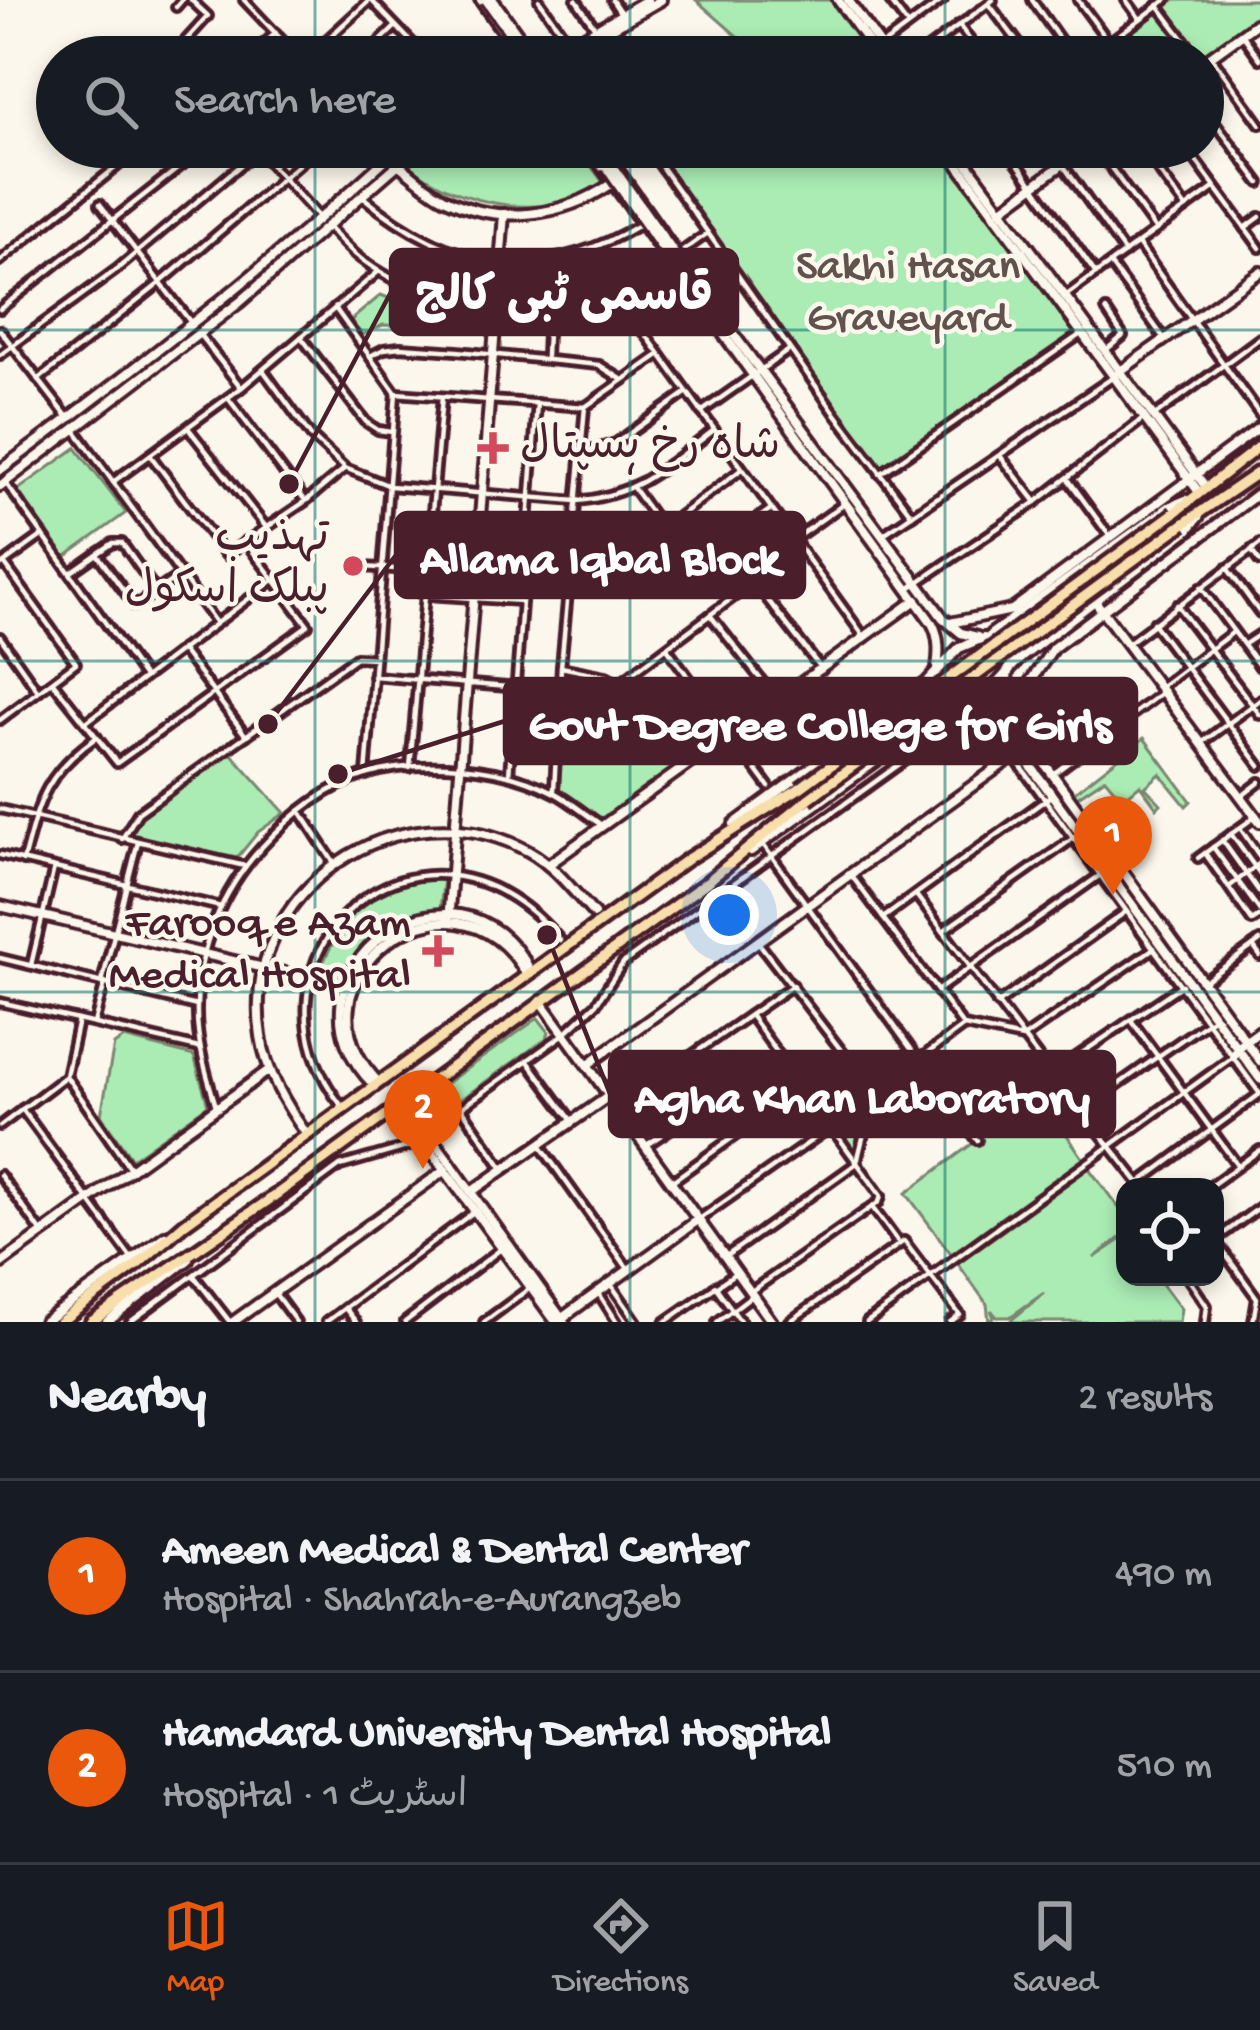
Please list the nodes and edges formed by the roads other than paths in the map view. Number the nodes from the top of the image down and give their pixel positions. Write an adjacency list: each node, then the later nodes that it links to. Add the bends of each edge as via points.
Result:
1 (182, 0): 21 (street)
2 (191, 0): 31 (street, via 208,16)
3 (371, 0): 26 (street); 34 (street)
4 (489, 0): 37 (street); 38 (main road, bridge); 39 (street)
5 (539, 0): 40 (street)
6 (576, 0): 28 (street)
7 (612, 0): 22 (street)
8 (645, 0): 22 (main road)
9 (661, 0): 42 (main road)
10 (838, 0): 43 (main road)
11 (848, 0): 44 (main road)
12 (889, 0): 25 (street)
13 (943, 0): 25 (street)
14 (1032, 0): 49 (street)
15 (1078, 0): 50 (street)
16 (1126, 0): 23 (street)
17 (1166, 0): 20 (street)
18 (247, 1): 29 (street)
19 (991, 2): 27 (street); 48 (street)
20 (1158, 5): 23 (street); 52 (street)
21 (176, 7)
22 (622, 15): 28 (main road)
23 (1140, 19): 51 (street)
24 (1260, 21): 30 (main road)
25 (908, 25): 45 (street)
26 (396, 26): 35 (street); 36 (street)
27 (958, 26): 46 (street); 47 (street)
28 (596, 29): 41 (main road)
29 (277, 33): 32 (street); 33 (street)
30 (1242, 34): 53 (main road); 54 (street)
31 (190, 36)
32 (274, 36)
33 (280, 36)
34 (331, 36)
35 (386, 36)
36 (405, 36)
37 (503, 36)
38 (519, 36)
39 (521, 36)
40 (564, 36)
41 (584, 36)
42 (598, 36)
43 (867, 36)
44 (870, 36)
45 (897, 36)
46 (945, 36)
47 (966, 36)
48 (1014, 36)
49 (1057, 36)
50 (1105, 36)
51 (1117, 36)
52 (1185, 36)
53 (1224, 45)
54 (1260, 59)
55 (1224, 82): 56 (street)
56 (1260, 124)
57 (1224, 134): 81 (street)
58 (115, 168): 103 (street)
59 (180, 168): 90 (street)
60 (235, 168): 100 (street)
61 (275, 168): 79 (street)
62 (296, 168): 79 (street)
63 (377, 168): 91 (main road)
64 (396, 168): 84 (main road)
65 (403, 168): 88 (main road, via 445,198)
66 (604, 168): 80 (street)
67 (610, 168): 108 (main road, bridge)
68 (618, 168): 80 (street)
69 (620, 168): 101 (street)
70 (662, 168): 95 (street)
71 (960, 168): 127 (main road)
72 (973, 168): 87 (main road)
73 (1021, 168): 82 (street)
74 (1059, 168): 82 (main road)
75 (1065, 168): 102 (street)
76 (1111, 168): 94 (street)
77 (1156, 168): 86 (street)
78 (1201, 168): 83 (street)
79 (284, 178): 91 (street); 112 (street)
80 (609, 180): 88 (main road, via 569,207); 92 (street)
81 (1260, 183)
82 (1034, 185): 87 (main road); 110 (street)
83 (1215, 187): 86 (street); 93 (street)
84 (362, 197): 91 (main road); 104 (street, via 435,245)
85 (100, 204): 90 (street)
86 (1186, 208): 94 (street)
87 (1001, 210): 116 (main road)
88 (504, 214): 104 (main road)
89 (1260, 217): 93 (street)
90 (114, 222): 100 (street); 121 (street)
91 (324, 223): 96 (main road); 98 (main road); 107 (street)
92 (640, 225): 104 (street, via 570,256); 105 (street)
93 (1245, 228): 99 (street)
94 (1156, 231): 97 (street)
95 (708, 233): 101 (street); 132 (street)
96 (296, 240): 98 (main road); 113 (main road)
97 (1138, 244): 102 (street); 123 (street)
98 (304, 248): 117 (main road)
99 (1260, 248)
100 (138, 253): 112 (street); 131 (street)
101 (680, 253): 111 (street)
102 (1125, 254): 106 (street)
103 (0, 261)
104 (500, 262): 118 (main road)
105 (666, 264): 114 (street); 115 (street)
106 (1110, 264): 110 (street); 130 (street)
107 (379, 271): 118 (street, via 425,292); 119 (street)
108 (683, 272): 111 (main road); 115 (main road)
109 (1260, 272): 123 (main road)
110 (1096, 274): 116 (street)
111 (694, 280): 139 (main road)
112 (160, 283): 124 (street); 144 (street)
113 (231, 292): 117 (main road); 124 (main road)
114 (615, 292): 120 (street); 135 (street)
115 (692, 292): 142 (main road)
116 (1064, 297): 133 (main road)
117 (240, 302): 126 (main road)
118 (497, 307): 120 (street); 134 (main road)
119 (334, 308): 128 (street); 137 (street)
120 (548, 308): 138 (street)
121 (0, 309)
122 (1106, 310): 133 (street, via 1124,336)
123 (1192, 322): 130 (main road); 140 (street)
124 (193, 325): 146 (main road)
125 (0, 330): 131 (street)
126 (200, 334): 147 (street); 148 (main road)
127 (1082, 334): 143 (main road); 175 (street)
128 (301, 337): 141 (street); 166 (street, via 366,422)
129 (1260, 338): 140 (street)
130 (1165, 340): 143 (main road)
131 (12, 347): 136 (street); 144 (street)
132 (790, 349): 139 (street); 175 (street)
133 (1104, 352): 143 (main road)
134 (494, 354): 137 (street, via 400,347); 138 (street); 154 (main road)
135 (659, 355): 145 (street); 150 (street)
136 (0, 356)
137 (370, 356): 149 (street)
138 (546, 358): 145 (street, via 599,365)
139 (760, 366): 142 (street); 198 (main road)
140 (1224, 366): 156 (street); 160 (street)
141 (263, 370): 147 (street); 171 (street)
142 (751, 373): 158 (street); 191 (main road)
143 (1116, 375): 160 (main road); 170 (street)
144 (38, 380): 161 (street)
145 (623, 380): 157 (street)
146 (116, 383): 148 (main road); 161 (main road)
147 (241, 388): 152 (street)
148 (124, 393): 164 (main road)
149 (396, 393): 151 (street); 166 (street)
150 (686, 393): 158 (street); 168 (street, via 616,443)
151 (442, 397): 154 (street); 181 (street)
152 (227, 398): 162 (street); 188 (street)
153 (1260, 398): 156 (street)
154 (490, 400): 155 (street); 185 (main road)
155 (537, 404): 157 (street); 186 (street)
156 (1252, 404): 159 (street)
157 (585, 407): 168 (street)
158 (700, 412): 165 (street)
159 (1260, 415)
160 (1148, 418): 176 (main road); 177 (street)
161 (69, 419): 172 (main road)
162 (188, 427): 169 (street); 195 (street)
163 (1260, 427): 176 (main road)
164 (75, 430): 178 (street); 179 (main road)
165 (713, 430): 173 (street); 182 (street)
166 (392, 432): 180 (street)
167 (1260, 446): 183 (main road)
168 (581, 454): 189 (street)
169 (150, 455): 178 (street); 202 (street, via 226,555)
170 (1001, 457): 190 (street); 193 (street)
171 (344, 468): 180 (street); 188 (street)
172 (0, 470)
173 (742, 470): 192 (street); 196 (street)
174 (1260, 471): 194 (main road)
175 (880, 474): 193 (street)
176 (1193, 477): 183 (main road); 200 (main road)
177 (1068, 478): 190 (street); 200 (street)
178 (112, 482): 213 (street)
179 (3, 484): 197 (street)
180 (390, 486): 181 (street); 210 (street)
181 (434, 489): 185 (street); 211 (street)
182 (634, 489): 189 (street); 196 (street)
183 (1202, 489): 187 (main road)
184 (1260, 492): 226 (main road)
185 (483, 493): 186 (street); 221 (main road)
186 (530, 497): 189 (street); 214 (street)
187 (1187, 500): 236 (main road); 303 (main road, bridge, via 800,788)
188 (306, 501): 195 (street)
189 (577, 501): 216 (street)
190 (1036, 502): 217 (street)
191 (845, 503): 201 (street); 217 (main road)
192 (771, 509): 199 (street, via 690,567); 201 (street)
193 (912, 514): 198 (street)
194 (1200, 514): 224 (main road); 316 (main road, bridge, via 808,799)
195 (266, 527): 202 (street)
196 (662, 529): 199 (street)
197 (43, 535): 207 (street); 212 (street)
198 (882, 535): 217 (main road)
199 (669, 537): 216 (street, via 611,582)
200 (1111, 538): 231 (main road, via 1012,610)
201 (793, 540): 235 (street)
202 (245, 542): 215 (street)
203 (1260, 544): 204 (street)
204 (1251, 550): 206 (street); 209 (street)
205 (97, 554): 212 (street); 219 (street, via 122,543); 219 (street, via 132,605)
206 (1260, 562)
207 (2, 564): 252 (street, via 76,663)
208 (363, 568): 210 (street)
209 (1227, 568): 218 (street); 227 (street)
210 (382, 569): 211 (street); 242 (street)
211 (428, 571): 220 (street)
212 (70, 573): 250 (street)
213 (181, 574): 219 (street); 229 (street)
214 (524, 578): 216 (street); 223 (street)
215 (274, 580): 229 (street); 259 (street, via 308,625)
216 (570, 581): 243 (street)
217 (912, 585): 222 (main road); 231 (main road)
218 (1201, 587): 225 (street); 232 (street)
219 (158, 592)
220 (427, 595): 221 (street); 251 (street)
221 (475, 597): 223 (street); 253 (main road)
222 (916, 600): 235 (main road); 246 (main road, via 937,632)
223 (523, 601): 255 (street)
224 (1095, 601): 226 (main road); 247 (main road)
225 (1177, 605): 230 (street); 241 (street)
226 (1102, 612): 237 (main road); 264 (main road, via 1053,648)
227 (1260, 613)
228 (710, 616): 239 (street); 248 (street, via 754,582); 261 (street)
229 (216, 623): 240 (street)
230 (1154, 623): 237 (street); 244 (street)
231 (948, 624): 236 (main road)
232 (1234, 632): 238 (street); 241 (street)
233 (1260, 634): 238 (street)
234 (0, 637): 258 (street)
235 (865, 638): 248 (main road)
236 (983, 638): 246 (main road); 247 (main road, via 1008,647)
237 (1127, 644): 256 (main road)
238 (1244, 645): 245 (street)
239 (667, 648): 254 (street); 269 (street)
240 (182, 649): 250 (street); 259 (street)
241 (1210, 650): 244 (street); 263 (street)
242 (374, 658): 249 (street); 271 (street, via 356,657)
243 (561, 667): 254 (street); 257 (street)
244 (1186, 667): 256 (street); 268 (street)
245 (1260, 667)
246 (939, 668): 262 (main road, via 936,693); 303 (main road)
247 (1008, 669): 262 (main road); 264 (main road)
248 (822, 670): 261 (main road)
249 (373, 676): 251 (street); 280 (street)
250 (144, 677): 267 (street)
251 (419, 679): 253 (street); 278 (street)
252 (53, 682): 258 (street); 267 (street)
253 (467, 682): 255 (street); 277 (main road)
254 (619, 682): 275 (street)
255 (516, 688): 257 (street); 281 (street)
256 (1162, 689): 273 (main road); 279 (street)
257 (560, 691): 284 (street)
258 (39, 692): 266 (street)
259 (214, 693): 271 (street); 272 (street, via 117,763)
260 (1260, 700): 263 (street)
261 (779, 702): 269 (main road)
262 (964, 704): 270 (main road, via 990,713); 299 (main road)
263 (1252, 705): 265 (street); 268 (street)
264 (1010, 712): 279 (main road)
265 (1260, 716)
266 (0, 720)
267 (85, 723): 272 (street)
268 (1228, 723): 273 (street); 276 (street)
269 (730, 733): 275 (main road); 283 (street)
270 (1006, 733): 274 (main road); 302 (street, via 969,729 929,743)
271 (246, 736): 296 (street, via 138,813)
272 (97, 737): 289 (street, via 60,767)
273 (1203, 742): 285 (main road)
274 (1016, 755): 286 (main road); 314 (main road)
275 (685, 766): 291 (main road)
276 (1260, 766)
277 (460, 767): 278 (street); 281 (street); 293 (main road)
278 (410, 768): 280 (street)
279 (1052, 774): 345 (main road)
280 (366, 775): 288 (street)
281 (509, 777): 284 (street)
282 (1260, 782): 285 (street)
283 (769, 787)
284 (554, 792): 291 (street)
285 (1242, 796): 290 (main road)
286 (1048, 798): 295 (main road); 320 (street)
287 (0, 809): 289 (street)
288 (300, 811): 306 (street); 308 (street)
289 (34, 817): 296 (street); 304 (street)
290 (1258, 819): 292 (street)
291 (602, 826): 307 (main road)
292 (1240, 828): 294 (street); 305 (street)
293 (455, 829): 306 (main road, via 391,835); 307 (main road, via 513,844); 313 (main road)
294 (1231, 834): 297 (street); 305 (street)
295 (1076, 836): 310 (main road); 330 (street)
296 (122, 839): 298 (street)
297 (1222, 840): 300 (street); 311 (street)
298 (138, 842): 308 (street); 317 (street)
299 (762, 844): 302 (street); 316 (main road)
300 (1213, 847): 315 (street); 318 (street, via 1202,856)
301 (0, 855): 304 (street)
302 (770, 855): 322 (street); 362 (street, via 622,963)
303 (689, 858): 343 (main road)
304 (23, 861): 309 (street)
305 (1258, 862): 311 (street); 312 (street)
306 (334, 863): 342 (main road, via 295,902)
307 (548, 865): 326 (main road)
308 (245, 866): 323 (street)
309 (54, 868): 317 (street); 327 (street)
310 (1103, 873): 324 (main road); 341 (street)
311 (1246, 874): 315 (street); 319 (street)
312 (1260, 874)
313 (452, 875): 328 (main road); 332 (street, via 499,887); 344 (street, via 404,879 365,896 334,927)
314 (850, 875): 322 (main road); 329 (street)
315 (1238, 880): 318 (street); 325 (street)
316 (707, 882): 351 (main road)
317 (128, 886): 323 (street); 331 (street)
318 (1228, 887): 325 (street, via 1252,921)
319 (1260, 892)
320 (916, 895): 329 (street); 330 (street)
321 (0, 906): 327 (main road)
322 (807, 906): 334 (main road); 370 (street)
323 (221, 907): 337 (street)
324 (1130, 909): 335 (main road); 353 (street)
325 (1260, 913)
326 (594, 914)
327 (43, 916): 331 (main road); 340 (street)
328 (448, 918): 343 (main road, via 498,940); 349 (main road, via 388,939)
329 (884, 918): 350 (street)
330 (943, 931): 341 (street)
331 (116, 933): 337 (main road); 346 (street)
332 (560, 940)
333 (1260, 941): 336 (street)
334 (758, 942): 347 (street); 372 (main road)
335 (1158, 946): 348 (street); 358 (main road); 363 (street)
336 (1253, 946): 338 (street); 345 (street)
337 (202, 954): 342 (main road); 354 (street)
338 (1260, 956)
339 (0, 958): 340 (street)
340 (31, 965): 346 (street)
341 (970, 967): 350 (street); 353 (street)
342 (263, 968): 344 (main road); 374 (main road, via 259,1013)
343 (529, 974): 377 (main road)
344 (310, 978): 349 (main road); 389 (street, via 313,1058)
345 (1203, 982): 365 (main road)
346 (103, 983): 354 (street); 359 (street)
347 (793, 985): 355 (street); 367 (street)
348 (1182, 985): 357 (street); 358 (street)
349 (349, 988): 377 (main road, via 344,1036)
350 (938, 990): 360 (street)
351 (542, 1001): 362 (main road); 383 (main road)
352 (0, 1002): 356 (street)
353 (998, 1004): 363 (street)
354 (197, 1006): 364 (street)
355 (750, 1016): 366 (street); 387 (street)
356 (78, 1020): 359 (street); 375 (street)
357 (1131, 1020): 368 (street); 373 (street)
358 (1211, 1020): 365 (main road); 368 (street)
359 (94, 1024): 364 (street)
360 (964, 1026): 363 (street); 370 (street)
361 (1260, 1031): 365 (main road)
362 (564, 1034): 369 (street); 372 (main road)
363 (1023, 1039): 373 (street, via 1051,1074)
364 (200, 1048): 385 (street)
365 (1245, 1049): 371 (main road); 376 (main road); 380 (street); 381 (street)
366 (779, 1056): 378 (street); 398 (street)
367 (847, 1056): 378 (street); 379 (street)
368 (1158, 1057): 380 (street); 384 (street)
369 (527, 1060): 386 (street); 390 (street)
370 (919, 1060): 379 (street); 396 (street)
371 (1260, 1061)
372 (587, 1065): 382 (main road)
373 (1062, 1067): 384 (street)
374 (269, 1070): 385 (main road); 395 (main road)
375 (66, 1076): 388 (street); 403 (street)
376 (1260, 1079)
377 (377, 1085): 389 (main road)
378 (803, 1088): 392 (street); 410 (street)
379 (874, 1093): 401 (street)
380 (1185, 1093): 393 (street); 399 (street)
381 (1260, 1094): 393 (street)
382 (609, 1096): 387 (main road); 390 (main road)
383 (402, 1103): 394 (main road); 421 (main road)
384 (1090, 1104): 399 (street, via 1084,1111)
385 (216, 1106): 403 (main road)
386 (461, 1107): 394 (street); 405 (street)
387 (617, 1107): 398 (main road)
388 (22, 1109): 391 (street); 412 (street)
389 (344, 1109): 395 (main road)
390 (572, 1121): 397 (main road)
391 (0, 1126)
392 (831, 1127): 401 (street); 416 (street)
393 (1212, 1130): 402 (street); 408 (street)
394 (425, 1134): 404 (main road); 411 (main road); 430 (street, via 340,1166)
395 (307, 1135): 425 (main road)
396 (976, 1140)
397 (539, 1144): 405 (main road); 427 (street)
398 (645, 1146): 410 (main road)
399 (1108, 1146): 407 (street); 429 (street)
400 (1260, 1150): 402 (street)
401 (857, 1162): 413 (street, via 880,1199); 424 (street)
402 (1238, 1166): 409 (street)
403 (131, 1168): 412 (main road)
404 (446, 1170): 411 (main road); 435 (main road)
405 (504, 1170): 411 (main road)
406 (0, 1175): 418 (street)
407 (1138, 1178)
408 (1145, 1178)
409 (1221, 1178)
410 (671, 1182): 416 (main road)
411 (468, 1194): 415 (main road); 440 (main road)
412 (88, 1200): 418 (main road); 425 (street)
413 (872, 1207): 420 (street); 437 (street)
414 (1257, 1210): 417 (street); 419 (street)
415 (475, 1211): 422 (main road); 438 (street)
416 (698, 1220): 424 (main road); 427 (main road)
417 (1260, 1221)
418 (42, 1233): 426 (main road)
419 (1224, 1234)
420 (902, 1242): 429 (street); 458 (street)
421 (203, 1247): 443 (main road); 444 (main road)
422 (502, 1249): 434 (main road); 450 (street)
423 (1224, 1252): 462 (street, via 1257,1298)
424 (725, 1257): 428 (main road)
425 (134, 1262): 441 (main road); 442 (main road)
426 (0, 1264)
427 (629, 1270): 431 (main road)
428 (736, 1272): 432 (street); 437 (main road)
429 (932, 1274): 459 (street); 460 (street, via 960,1316)
430 (194, 1276): 445 (street); 446 (street)
431 (610, 1283): 436 (main road); 453 (street)
432 (715, 1286): 439 (street); 454 (street)
433 (1193, 1286): 461 (street, via 1207,1306)
434 (530, 1288): 440 (main road); 451 (street)
435 (274, 1292): 446 (main road); 447 (street)
436 (598, 1292): 440 (main road); 452 (street)
437 (751, 1294): 439 (street); 457 (main road)
438 (346, 1307): 448 (street); 449 (street)
439 (733, 1311): 455 (street); 456 (street)
440 (560, 1321)
441 (44, 1322)
442 (60, 1322)
443 (91, 1322)
444 (107, 1322)
445 (130, 1322)
446 (231, 1322)
447 (296, 1322)
448 (326, 1322)
449 (356, 1322)
450 (405, 1322)
451 (484, 1322)
452 (617, 1322)
453 (637, 1322)
454 (665, 1322)
455 (717, 1322)
456 (741, 1322)
457 (772, 1322)
458 (789, 1322)
459 (866, 1322)
460 (950, 1322)
461 (1205, 1322)
462 (1253, 1322)

